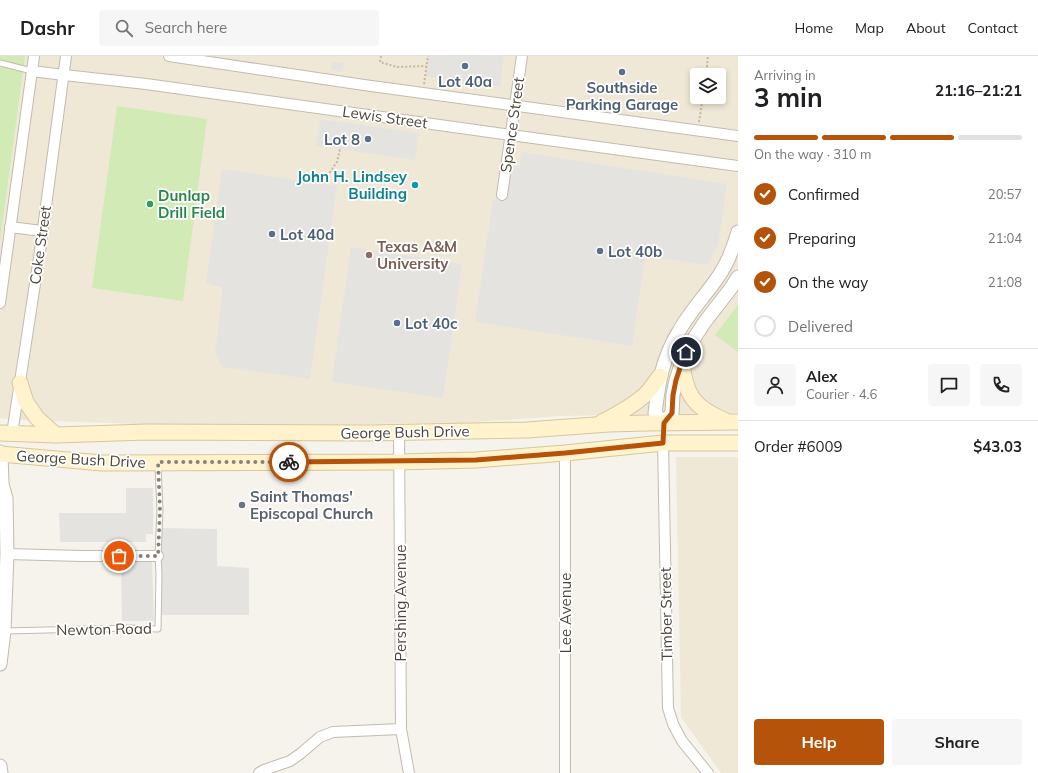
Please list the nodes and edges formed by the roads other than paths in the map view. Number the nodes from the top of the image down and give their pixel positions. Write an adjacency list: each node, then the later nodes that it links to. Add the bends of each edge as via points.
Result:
1 (34, 56): 6 (street)
2 (66, 56): 7 (street, Coke Street)
3 (169, 56): 8 (street, Lewis Street)
4 (522, 56): 8 (street, Spence Street)
5 (0, 63): 6 (lane)
6 (32, 71): 7 (street, Lewis Street); 13 (street)
7 (64, 75): 9 (street, Lewis Street); 14 (street, Coke Street)
8 (515, 105): 9 (street, Spence Street); 10 (street, Lewis Street)
9 (511, 135): 11 (street, Lewis Street); 12 (street, Spence Street)
10 (738, 136)
11 (738, 166)
12 (502, 195)
13 (10, 228): 14 (street); 17 (street)
14 (42, 231): 20 (street, Coke Street)
15 (738, 232): 19 (street, via 723,270 679,331)
16 (738, 277): 18 (street, via 696,334)
17 (0, 303)
18 (682, 362): 21 (main road, via 686,385 696,402 710,414); 22 (street, via 675,387 672,413)
19 (660, 376): 22 (street, via 655,413); 23 (main road, via 647,393 635,403)
20 (20, 382): 25 (street, Coke Street); 26 (main road, via 26,402 37,418)
21 (734, 422): 22 (main road, George Bush Drive)
22 (664, 423): 23 (main road, George Bush Drive); 27 (street)
23 (597, 425): 24 (main road, George Bush Drive, via 527,430)
24 (399, 432): 26 (main road, George Bush Drive); 32 (street, Pershing Avenue)
25 (6, 434): 26 (main road, George Bush Drive); 29 (street)
26 (56, 434)
27 (663, 443): 28 (main road, George Bush Drive); 30 (main road, George Bush Drive); 44 (street, Timber Street, via 668,708 682,741)
28 (738, 443)
29 (0, 453): 31 (main road, George Bush Drive, via 102,463); 33 (street)
30 (565, 453): 32 (main road, George Bush Drive, via 476,460); 43 (street, Lee Avenue)
31 (158, 462): 32 (main road, George Bush Drive); 35 (lane, Newton Road)
32 (399, 462): 38 (street, Pershing Avenue)
33 (1, 470): 34 (street, via 6,498)
34 (7, 554): 35 (street); 36 (street)
35 (158, 556): 36 (lane, Newton Road, via 158,629)
36 (4, 631): 37 (street)
37 (0, 664)
38 (401, 730): 41 (street, via 333,732 320,737 290,761); 42 (street, Pershing Avenue)
39 (0, 766): 40 (street)
40 (1, 773)
41 (259, 773)
42 (409, 773)
43 (565, 773)
44 (708, 773)

